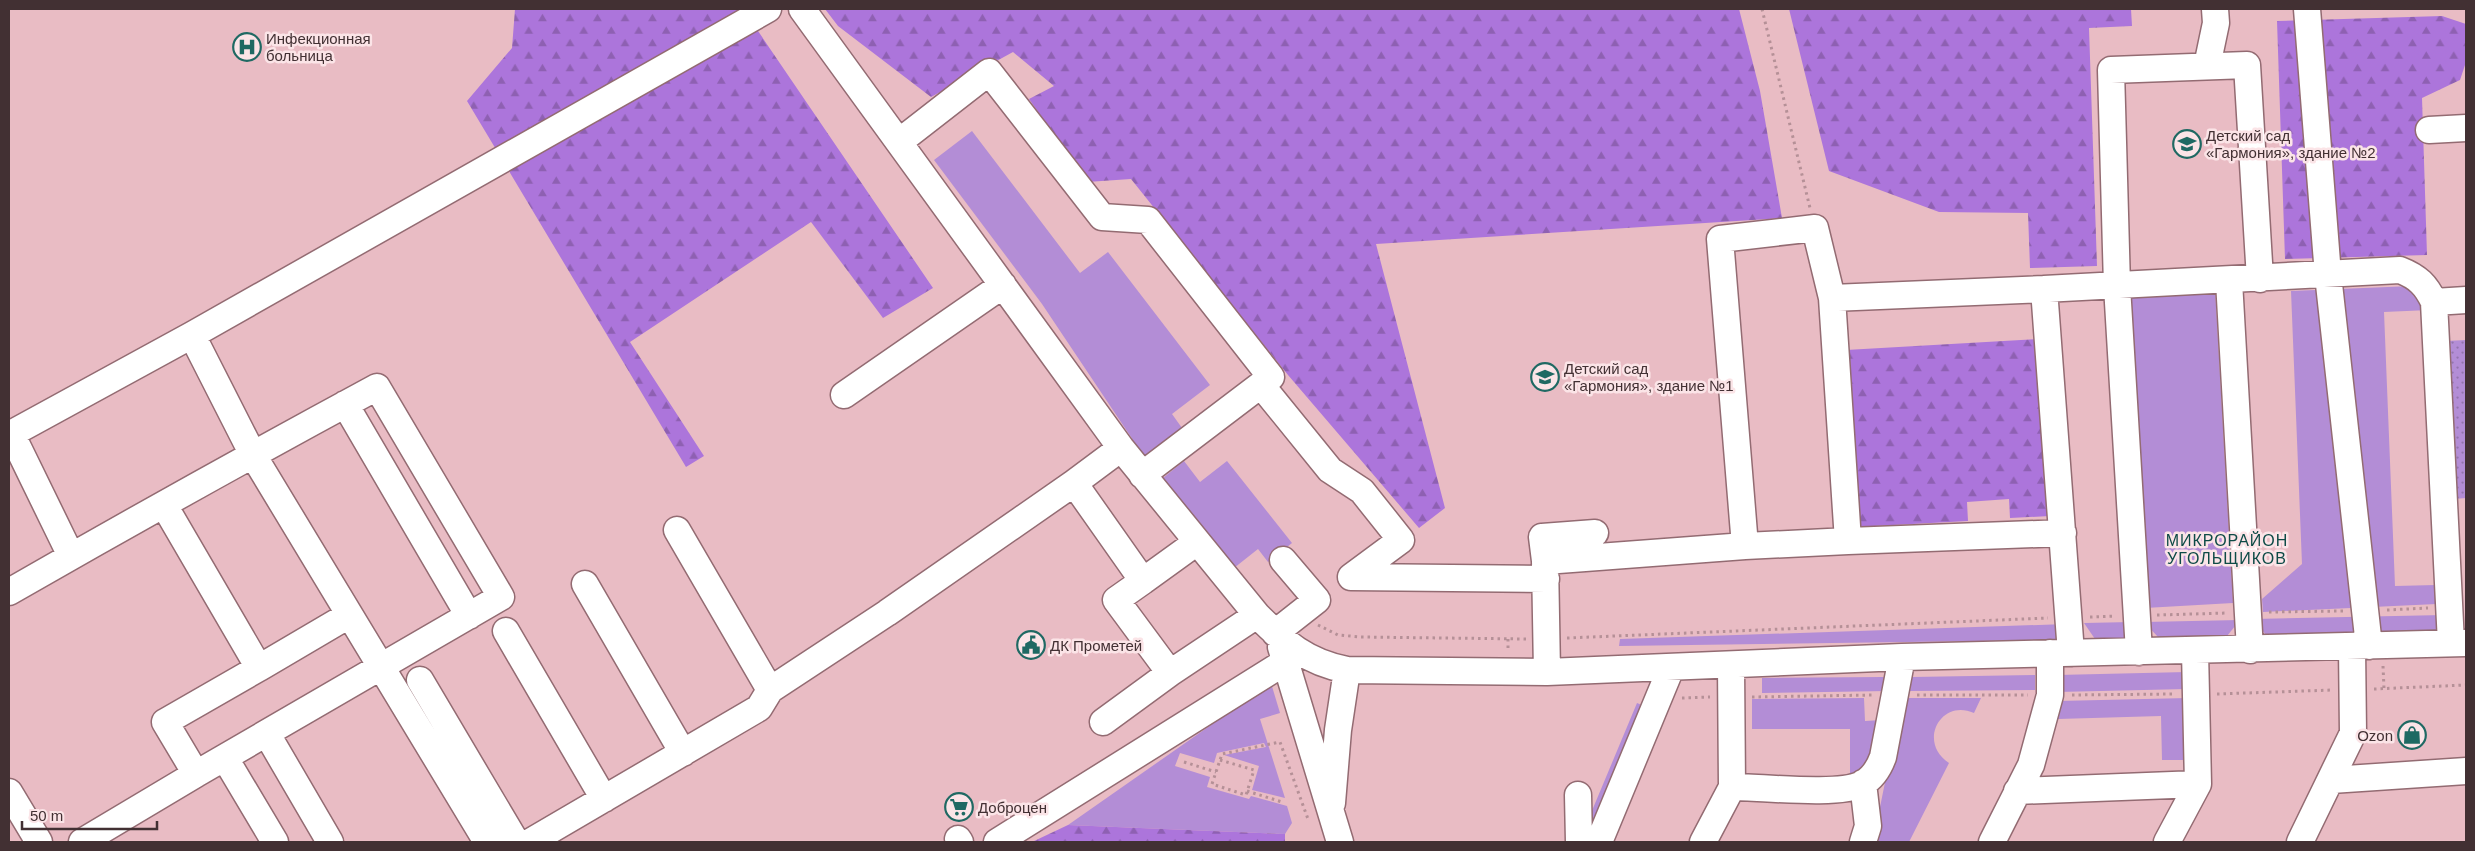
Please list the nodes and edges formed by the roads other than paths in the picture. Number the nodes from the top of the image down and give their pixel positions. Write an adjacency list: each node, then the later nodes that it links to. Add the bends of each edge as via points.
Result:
1 (768, 9): 18 (street)
2 (802, 9): 8 (street)
3 (2216, 9): 5 (street)
4 (2306, 9): 9 (street)
5 (2208, 66): 10 (street, via 2247,65); 13 (street, via 2111,70)
6 (2466, 128): 7 (street)
7 (2429, 130)
8 (899, 142): 12 (street); 19 (street, via 989,72 1102,217 1148,220 1270,377)
9 (2328, 275): 10 (street); 17 (street, via 2400,270 2427,287); 47 (street, via 2365,611)
10 (2260, 279): 11 (street)
11 (2229, 281): 13 (street); 48 (street)
12 (1003, 285): 20 (street); 23 (street)
13 (2117, 286): 14 (street); 50 (street)
14 (2044, 289): 15 (street); 31 (street)
15 (1832, 298): 32 (street); 34 (street, via 1815,228 1720,239)
16 (2466, 300): 17 (street)
17 (2434, 302): 28 (street)
18 (192, 335): 22 (street); 24 (street)
19 (1261, 385): 25 (street); 37 (street, via 1330,470 1362,491 1401,540 1351,578)
20 (844, 394)
21 (345, 404): 24 (street); 43 (street); 43 (street, via 377,387 501,597)
22 (10, 434): 35 (street)
23 (1121, 448): 25 (street); 26 (street)
24 (253, 455): 27 (street); 41 (street)
25 (1142, 475): 33 (street)
26 (1074, 484): 38 (street); 62 (street)
27 (164, 504): 35 (street); 55 (street)
28 (2456, 528): 46 (street, via 2449,608)
29 (677, 530): 62 (street)
30 (1595, 533): 37 (street, via 1542,537)
31 (2063, 533): 32 (street); 51 (street, via 2069,617)
32 (1848, 541): 34 (street)
33 (1197, 542): 38 (street); 42 (street)
34 (1745, 546): 37 (street)
35 (71, 556): 40 (street)
36 (1283, 560): 45 (street, via 1317,600)
37 (1545, 570): 59 (street)
38 (1143, 581): 60 (street, via 1116,600)
39 (585, 584): 65 (street)
40 (9, 592)
41 (349, 614): 55 (street); 56 (street)
42 (1256, 614): 45 (street); 60 (street)
43 (469, 616): 56 (street)
44 (506, 630): 76 (street)
45 (1277, 635): 53 (street); 58 (street, via 1308,659)
46 (2458, 643): 47 (street)
47 (2361, 646): 48 (street); 69 (street, via 2354,690 2353,733)
48 (2250, 650): 49 (street)
49 (2195, 651): 50 (street); 71 (street)
50 (2139, 652): 51 (street)
51 (2060, 653): 52 (street); 74 (street, via 2031,765)
52 (1902, 657): 54 (street); 70 (street, via 1883,757 1875,772)
53 (1284, 662): 77 (street); 85 (street)
54 (1731, 666): 57 (street); 72 (street)
55 (259, 668): 68 (street, via 165,722)
56 (382, 668): 64 (street); 82 (street)
57 (1671, 668): 59 (street); 87 (street)
58 (1347, 670): 59 (street); 77 (street, via 1338,730)
59 (1547, 672)
60 (1170, 673): 63 (street)
61 (420, 680): 83 (street)
62 (770, 690): 65 (street, via 759,708)
63 (1103, 722)
64 (267, 734): 66 (street); 81 (street)
65 (683, 753): 76 (street)
66 (225, 758): 68 (street); 80 (street)
67 (2466, 771): 69 (street)
68 (196, 774): 79 (street)
69 (2331, 780): 92 (street)
70 (1863, 783): 72 (street, via 1841,790); 89 (street, via 1868,826)
71 (2198, 784): 74 (street); 91 (street)
72 (1732, 787): 88 (street)
73 (9, 792): 78 (street)
74 (2018, 792): 90 (street)
75 (1578, 795): 86 (street)
76 (604, 799): 84 (street)
77 (1331, 833)
78 (39, 842)
79 (82, 842)
80 (275, 842)
81 (330, 842)
82 (487, 842)
83 (516, 842)
84 (530, 842)
85 (997, 842)
86 (1579, 842)
87 (1598, 842)
88 (1704, 842)
89 (1863, 842)
90 (1992, 842)
91 (2166, 842)
92 (2300, 842)

